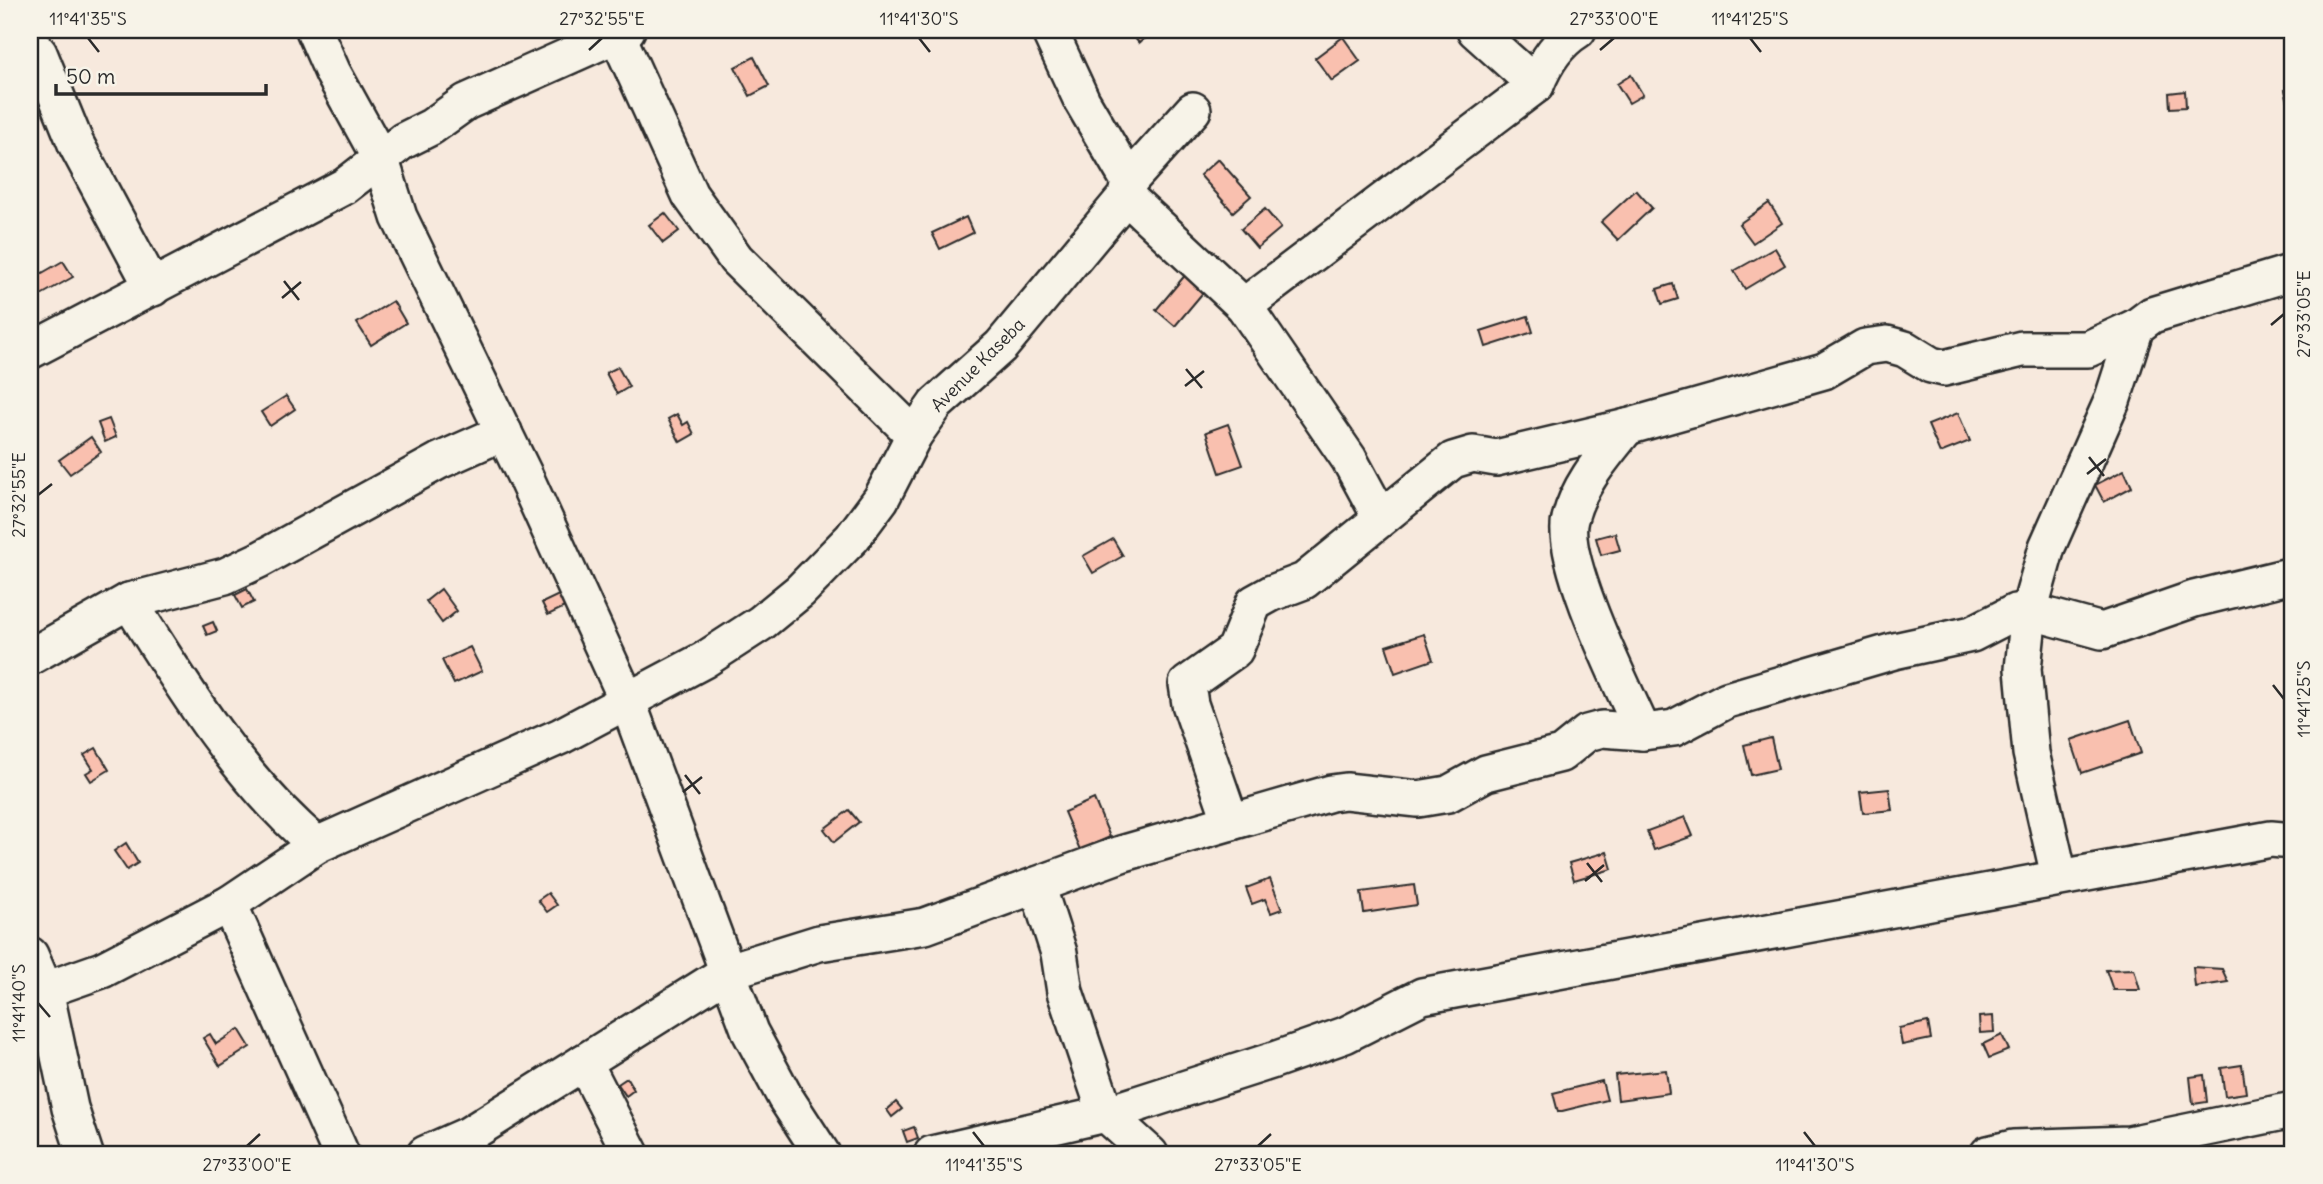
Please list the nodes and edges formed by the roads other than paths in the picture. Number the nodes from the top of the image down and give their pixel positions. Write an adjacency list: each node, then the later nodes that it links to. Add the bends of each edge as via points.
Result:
1 (314, 30): 9 (street)
2 (1049, 30): 10 (street)
3 (1475, 30): 7 (street)
4 (1578, 30): 7 (street, via 1564,38)
5 (619, 31): 9 (street, via 466,102); 18 (street, via 690,195 736,258)
6 (30, 42): 12 (street, via 39,53 76,145)
7 (1536, 85): 13 (street)
8 (1193, 110): 10 (street, Avenue Kaseba)
9 (381, 160): 12 (street, via 345,186); 17 (street, via 399,217)
10 (1127, 188): 13 (street); 18 (street, Avenue Kaseba, via 1001,346 936,404)
11 (2293, 272): 14 (street, via 2152,315)
12 (153, 288): 15 (street)
13 (1244, 306): 19 (street, via 1349,459)
14 (2136, 327): 16 (street, via 2088,349 2022,349 1944,368 1887,344 1865,347 1824,371); 22 (street, via 2112,401 2047,547)
15 (30, 351)
16 (1627, 427): 19 (street, via 1496,458 1473,454 1453,460); 25 (street, via 1584,485 1569,521 1572,555 1592,614)
17 (504, 432): 21 (street, via 439,461 225,576); 24 (street)
18 (914, 435): 24 (street, Avenue Kaseba, via 881,499 852,538 800,591 704,660)
19 (1381, 518): 26 (street, via 1304,581 1254,603 1235,650 1186,684)
20 (2293, 575): 22 (street, via 2154,611 2102,631)
21 (130, 601): 23 (street); 28 (street, via 206,720 293,825)
22 (2029, 611): 25 (street, via 2001,617 1972,634 1894,651 1727,700 1675,728); 29 (street, via 2023,669 2031,753)
23 (30, 657)
24 (627, 700): 28 (street, Avenue Kaseba, via 561,736); 33 (street)
25 (1643, 732): 26 (street, via 1602,729 1587,733 1561,754 1486,773 1448,794 1418,799 1346,791)
26 (1231, 822): 30 (street, via 1121,854)
27 (2293, 841): 29 (street, via 2271,839)
28 (317, 845): 31 (street, Avenue Kaseba)
29 (2059, 876): 37 (street, via 1422,996 1345,1035)
30 (1038, 885): 33 (street, via 925,926 819,943); 37 (street, via 1059,953 1065,992)
31 (229, 904): 34 (street, Avenue Kaseba, via 102,970); 40 (street)
32 (30, 955): 34 (street)
33 (729, 971): 35 (street); 43 (street, via 750,1032)
34 (45, 990): 39 (street, via 70,1108)
35 (584, 1062): 41 (street, via 468,1135); 42 (street)
36 (2293, 1110): 38 (street)
37 (1106, 1114): 44 (street); 45 (street)
38 (2197, 1143): 46 (street, via 2013,1148)
39 (85, 1154)
40 (341, 1154)
41 (425, 1154)
42 (631, 1154)
43 (822, 1154)
44 (932, 1154)
45 (1150, 1154)
46 (1988, 1154)

